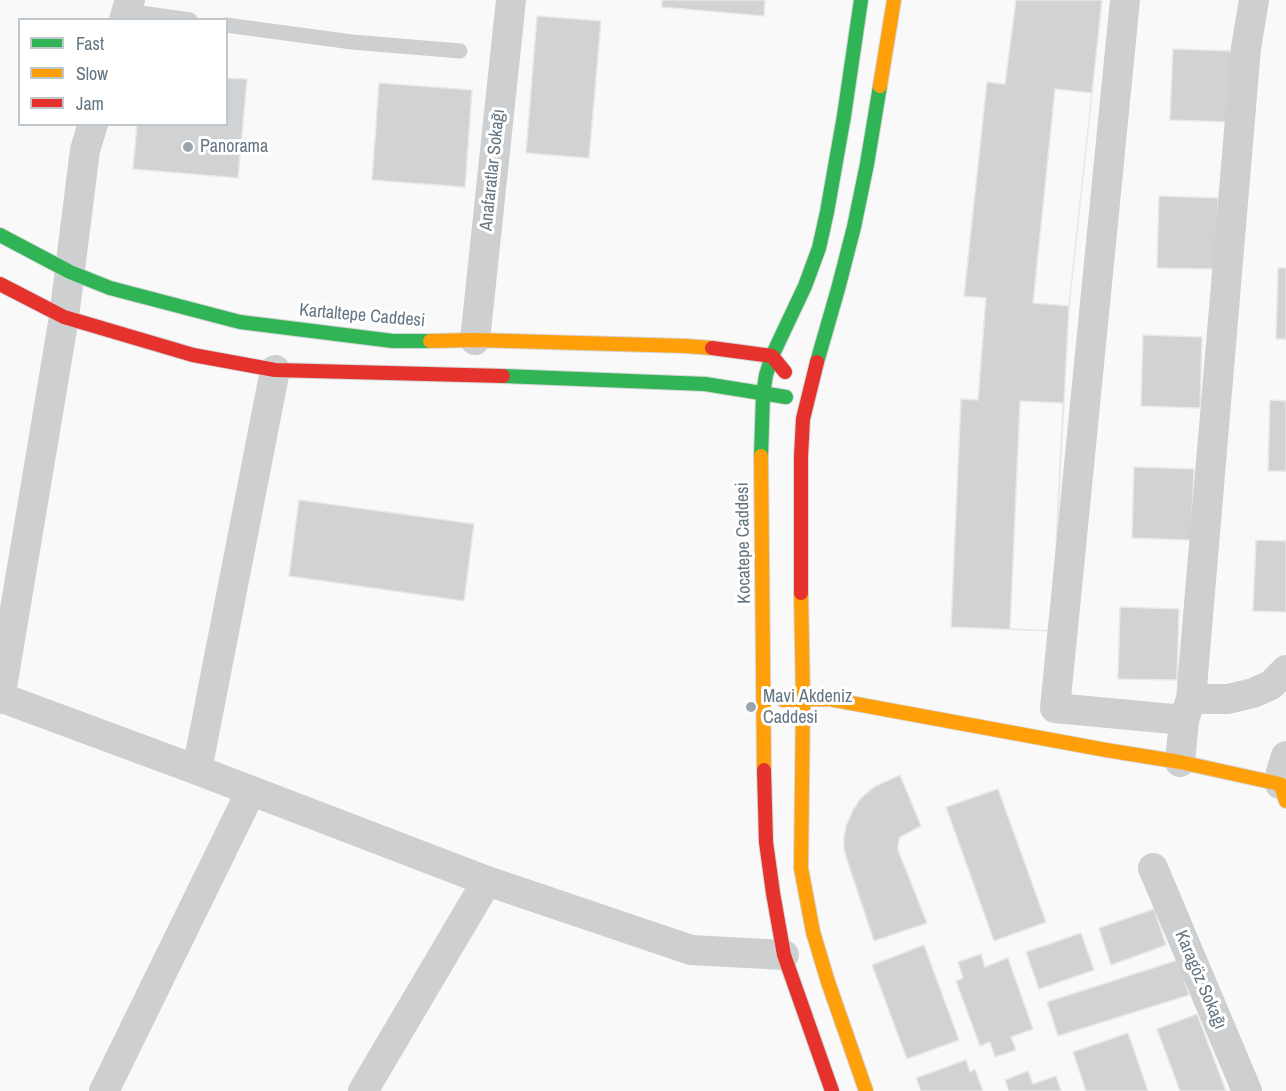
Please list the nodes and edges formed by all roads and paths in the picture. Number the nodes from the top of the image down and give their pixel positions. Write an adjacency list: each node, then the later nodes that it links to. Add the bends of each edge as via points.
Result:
1 (512, 0): 15 (street, Anafaratlar Sokağı)
2 (861, 0): 16 (main road, Kocatepe Caddesi, via 843,127 819,248)
3 (894, 0): 18 (main road, via 854,227 822,341)
4 (1125, 0): 24 (street, via 1055,708)
5 (1254, 0): 24 (street, via 1246,48)
6 (127, 10): 7 (lane)
7 (177, 18)
8 (228, 25): 9 (lane)
9 (460, 51)
10 (92, 126): 12 (street, via 85,150)
11 (0, 235): 12 (main road, Kartaltepe Caddesi)
12 (70, 272): 14 (street); 15 (main road, Kartaltepe Caddesi, via 110,288 240,322 393,341)
13 (0, 284): 14 (main road)
14 (64, 317): 17 (main road, via 194,355); 21 (street)
15 (475, 340): 16 (main road, Kartaltepe Caddesi, via 686,346)
16 (772, 356): 18 (main road); 19 (main road, Kocatepe Caddesi)
17 (275, 370): 19 (main road, via 705,384); 26 (street)
18 (800, 390): 19 (main road); 22 (main road)
19 (763, 394): 23 (main road, Kocatepe Caddesi)
20 (1286, 670): 24 (street, via 1271,685 1253,693)
21 (0, 698): 26 (street)
22 (803, 699): 23 (main road); 25 (main road, via 829,699); 35 (main road, via 801,868 813,932)
23 (764, 701): 31 (main road, Kocatepe Caddesi, via 766,842)
24 (1188, 710): 25 (street)
25 (1179, 762): 27 (main road)
26 (197, 770): 28 (street)
27 (1284, 780)
28 (251, 791): 30 (street); 32 (street)
29 (1153, 868): 36 (street, Karagöz Sokağı)
30 (487, 881): 31 (street, via 691,950); 33 (street)
31 (784, 955): 34 (main road, Kocatepe Caddesi)
32 (104, 1091)
33 (363, 1091)
34 (832, 1091)
35 (866, 1091)
36 (1246, 1091)

